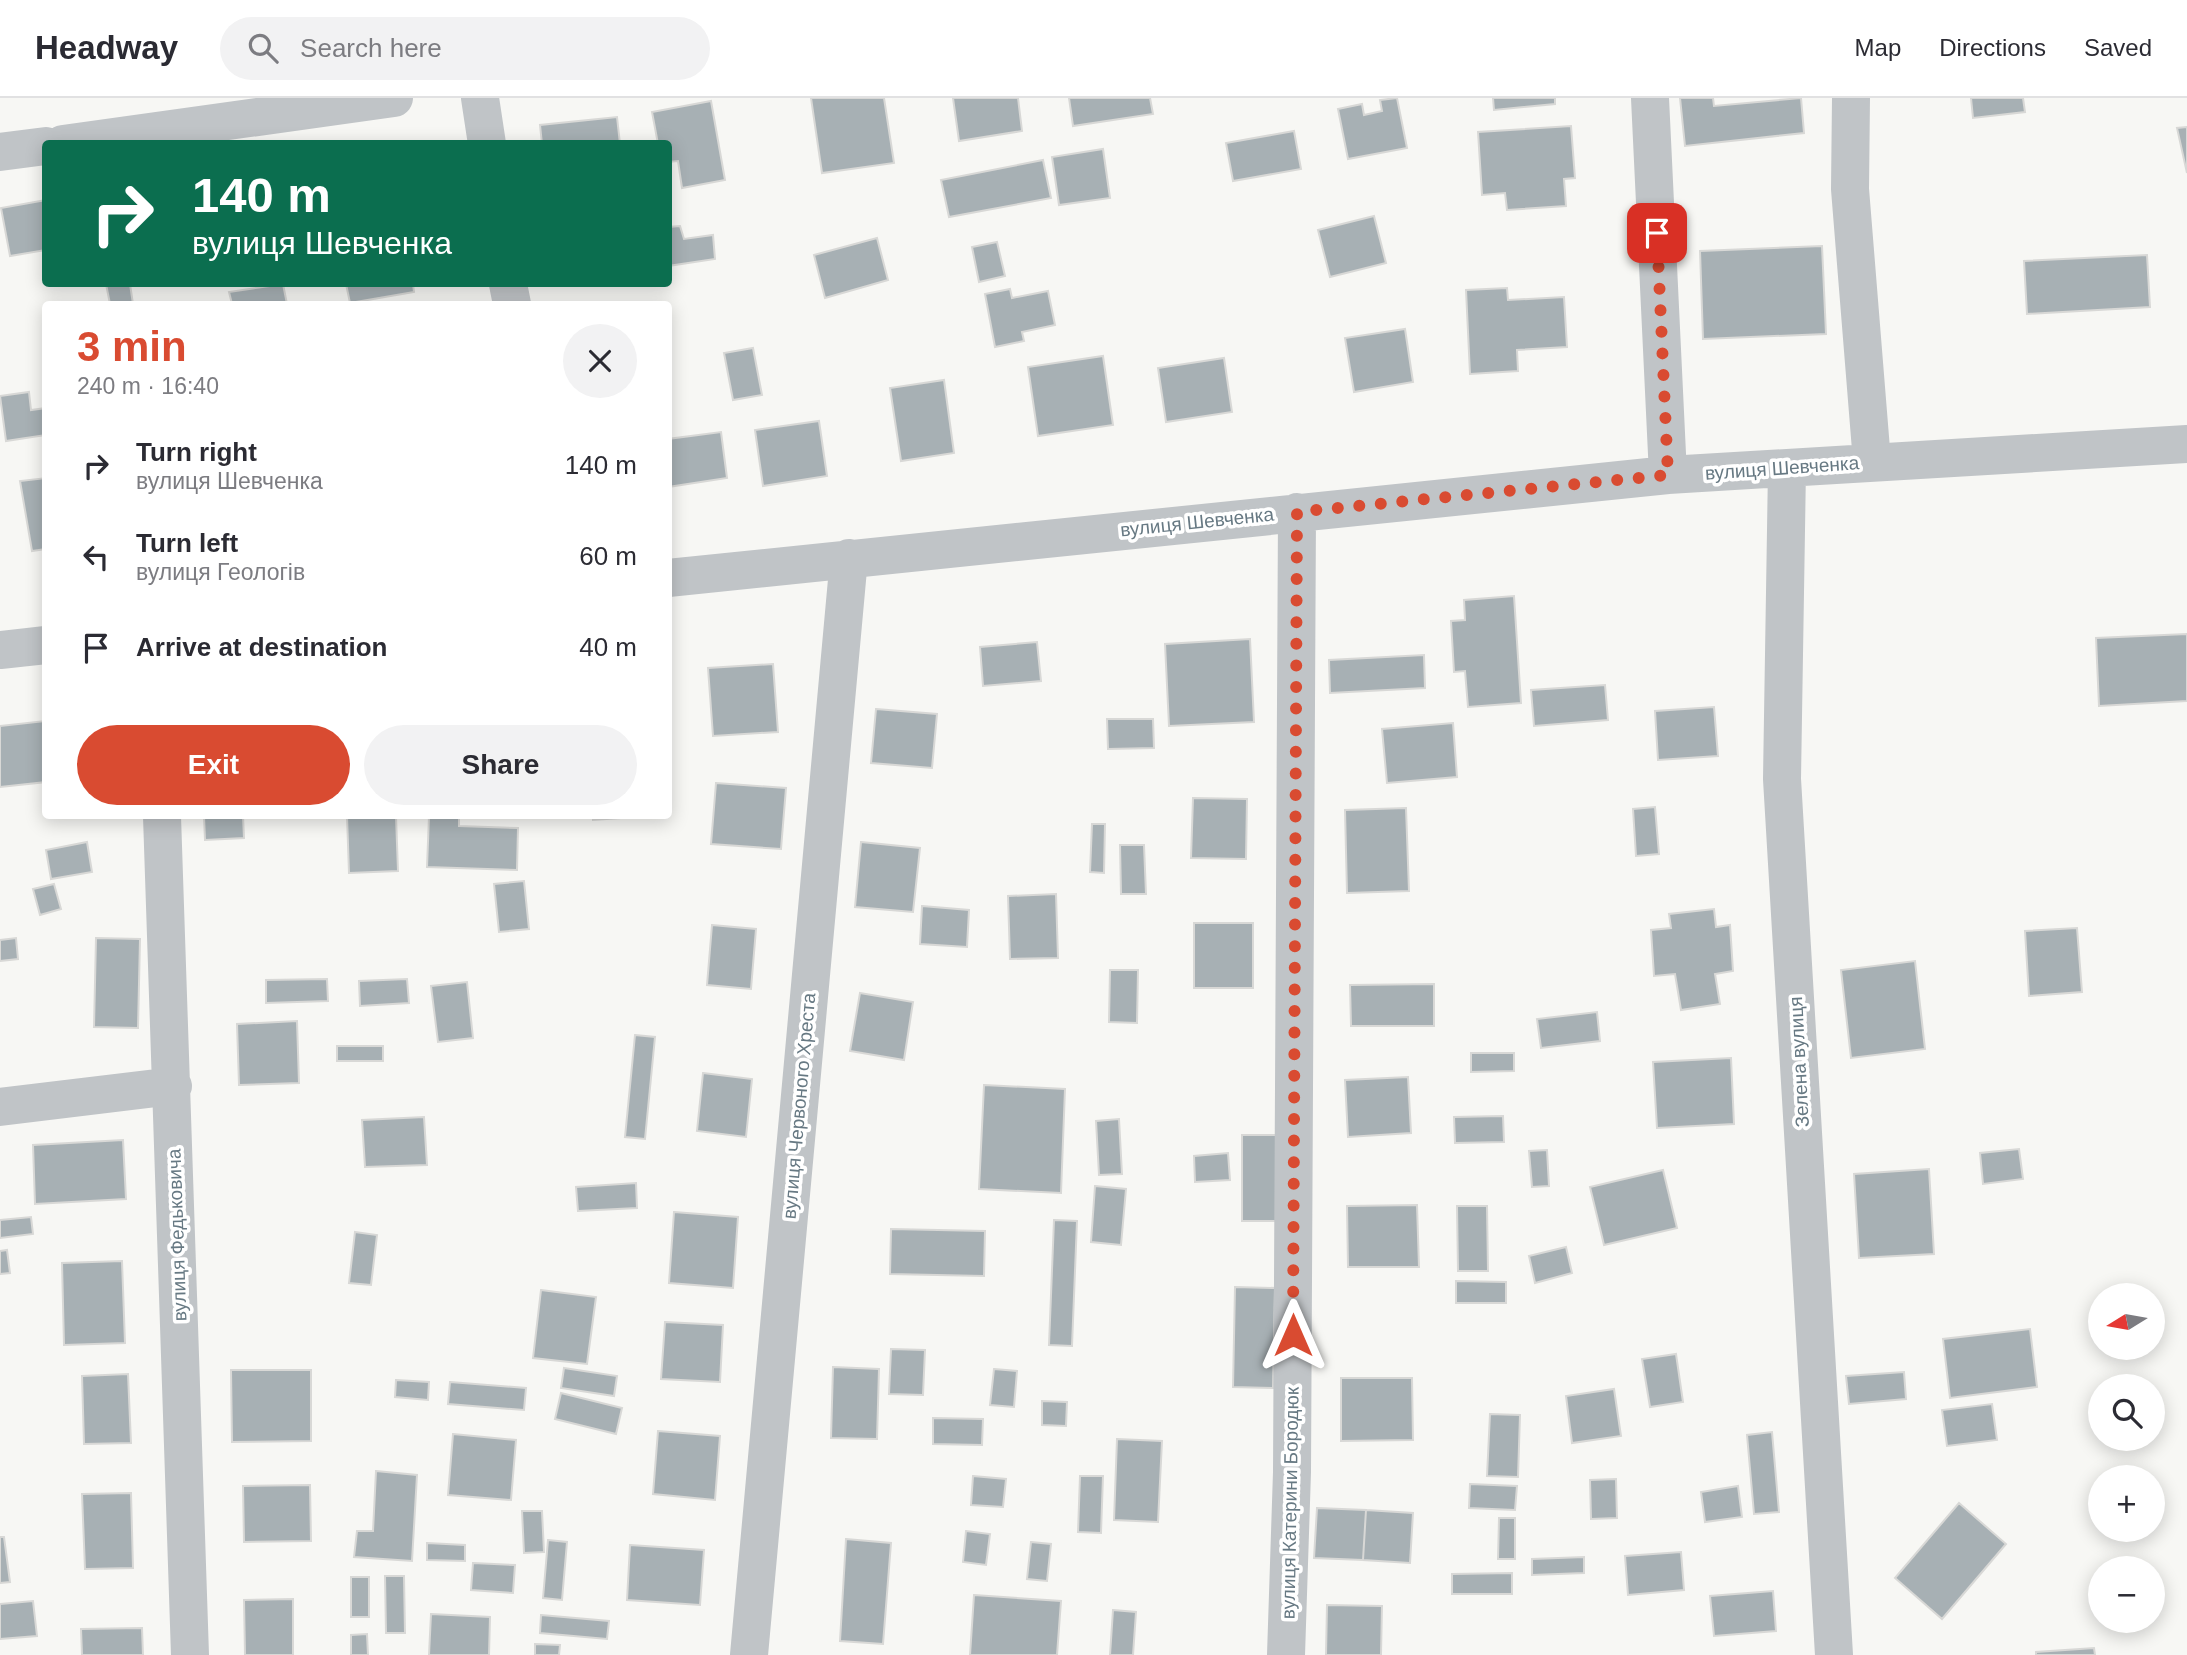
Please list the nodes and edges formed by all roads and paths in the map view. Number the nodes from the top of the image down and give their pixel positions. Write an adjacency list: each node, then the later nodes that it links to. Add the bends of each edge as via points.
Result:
1 (394, 98): 5 (street)
2 (480, 98): 6 (street)
3 (1650, 98): 12 (street)
4 (1851, 98): 10 (street, via 1850,189)
5 (92, 140)
6 (486, 140)
7 (42, 147): 8 (street)
8 (0, 152)
9 (2187, 444): 10 (street, вулиця Шевченка)
10 (1872, 463): 11 (street, вулиця Шевченка)
11 (1787, 468): 12 (street, вулиця Шевченка); 24 (street, Зелена вулиця, via 1782,779)
12 (1668, 475): 13 (street, вулиця Шевченка)
13 (1297, 512): 14 (street, вулиця Шевченка); 23 (street, вулиця Катерини Бородюк, via 1292,1458)
14 (849, 558): 15 (street, вулиця Шевченка); 22 (street, вулиця Червоного Хреста)
15 (672, 578)
16 (42, 645): 17 (street)
17 (0, 650)
18 (162, 819): 19 (street, вулиця Федьковича)
19 (173, 1086): 20 (street); 21 (street, вулиця Федьковича)
20 (0, 1107)
21 (190, 1655)
22 (749, 1655)
23 (1286, 1655)
24 (1834, 1655)

